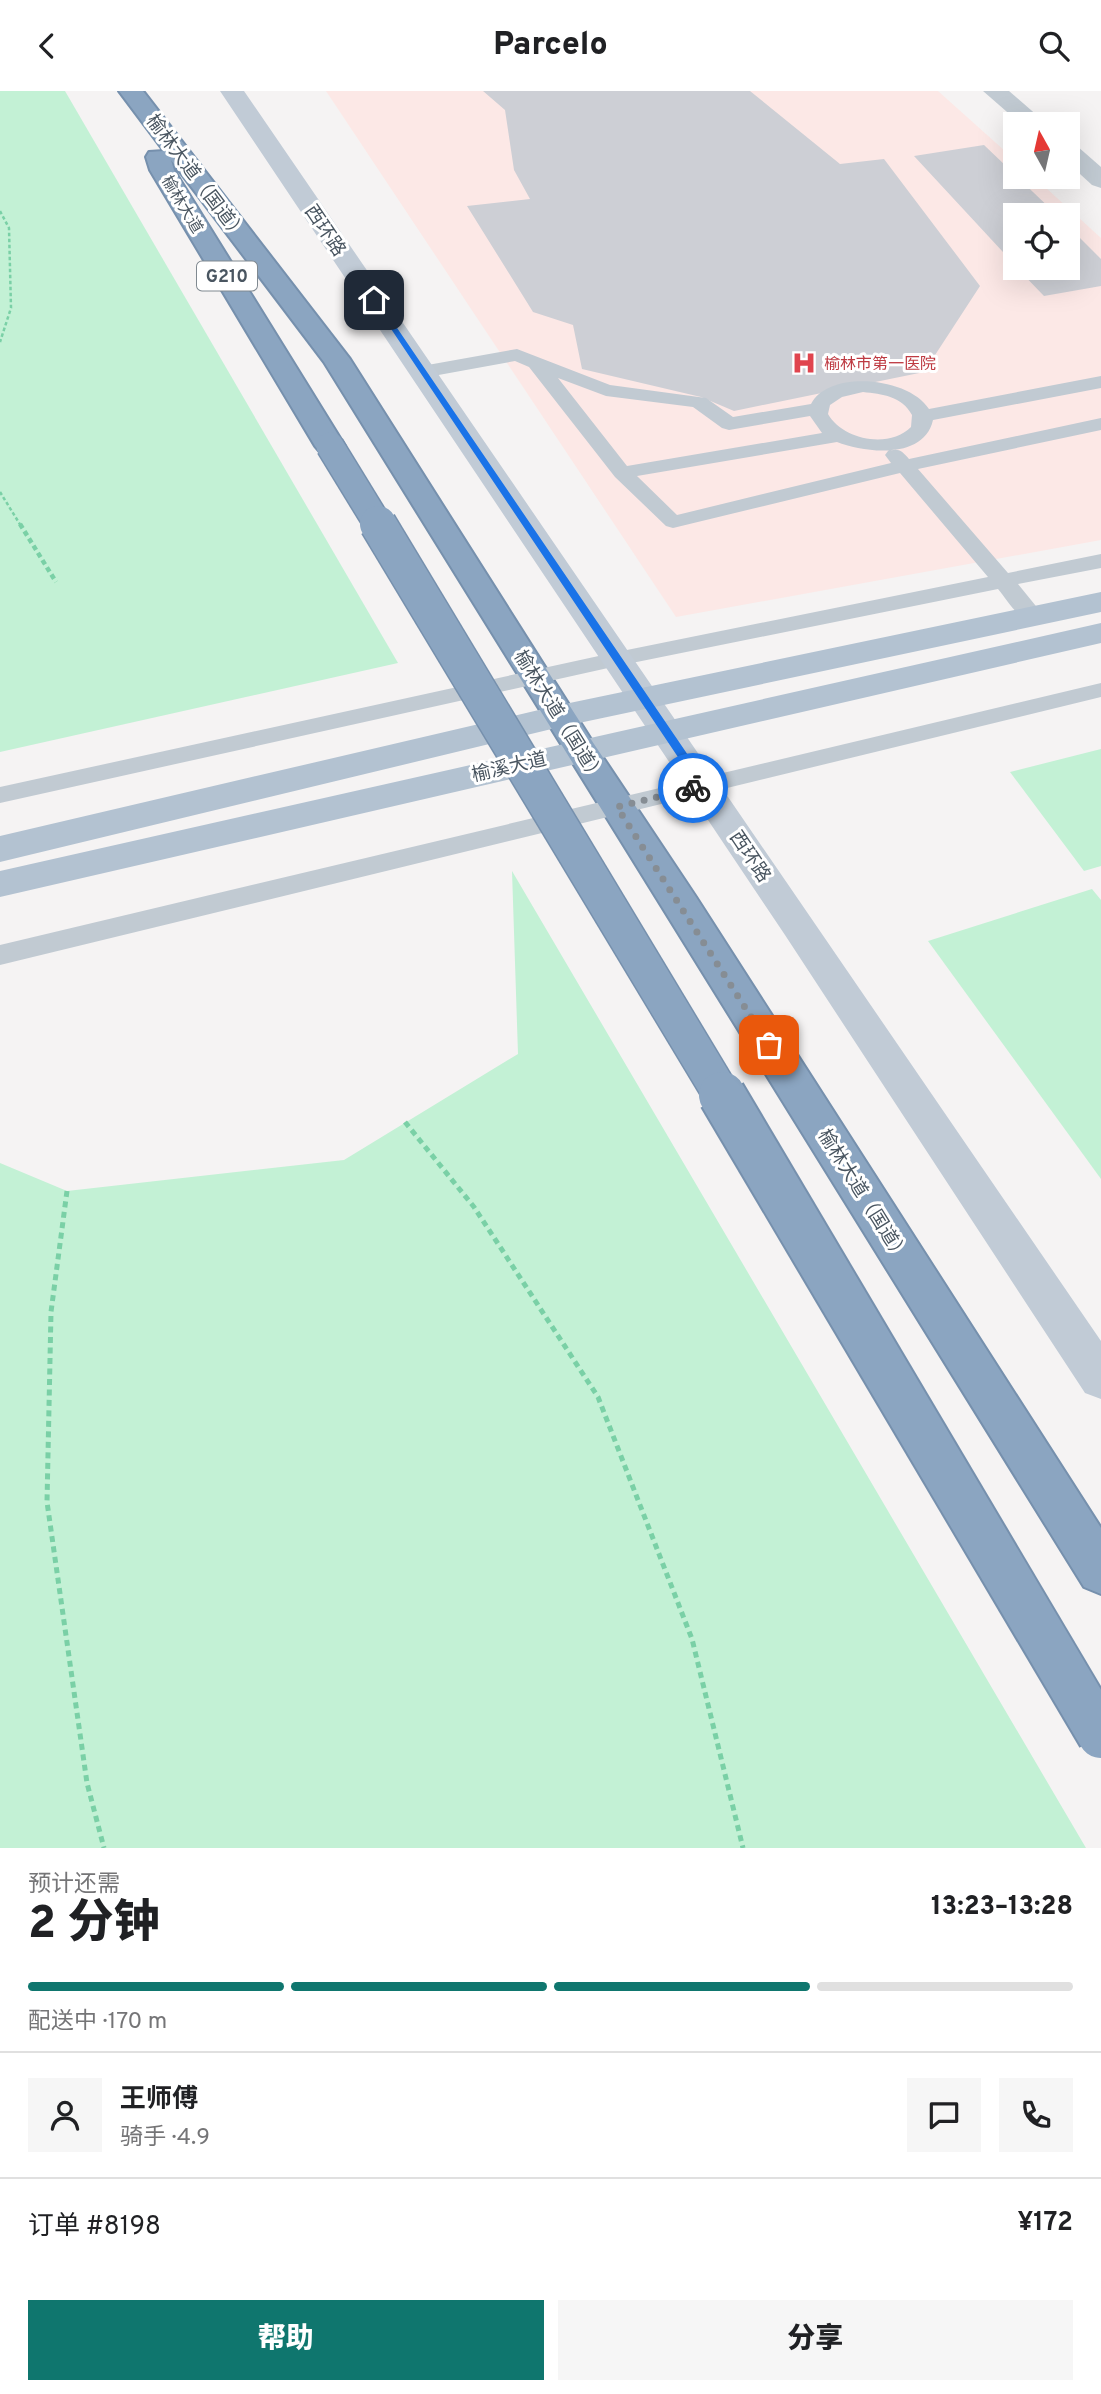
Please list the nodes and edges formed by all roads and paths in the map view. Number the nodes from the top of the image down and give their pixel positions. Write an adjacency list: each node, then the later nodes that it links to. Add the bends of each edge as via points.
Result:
1 (232, 91): 10 (main road, 西环路)
2 (995, 91): 4 (street)
3 (134, 95): 27 (highway, 榆林大道（国道） / G210, via 336,359); 43 (highway, 榆林大道 / G210, bridge, via 162,170 590,873)
4 (1020, 112)
5 (1080, 162): 6 (street)
6 (1101, 180)
7 (0, 211): 8 (path, via 9,228 11,308)
8 (0, 342)
9 (535, 362): 10 (lane, via 517,355); 12 (lane, via 606,390 699,402 729,424); 18 (lane)
10 (422, 372): 26 (main road, 西环路)
11 (1101, 382): 13 (lane)
12 (818, 409): 13 (lane, via 823,400 846,388 880,387 910,398); 15 (lane, via 825,428)
13 (924, 416): 16 (lane, via 915,435)
14 (1101, 424): 17 (lane)
15 (837, 436): 16 (lane); 18 (lane)
16 (887, 445): 17 (lane)
17 (904, 466): 18 (lane, via 673,522); 21 (lane)
18 (622, 473)
19 (0, 492): 22 (path)
20 (1101, 561): 21 (lane)
21 (1003, 581): 24 (lane); 26 (lane)
22 (55, 582)
23 (1101, 601): 24 (main road, 榆溪大道)
24 (1033, 616): 29 (main road, 榆溪大道)
25 (1101, 633): 31 (main road, 榆溪大道)
26 (617, 659): 27 (lane); 29 (main road, 西环路)
27 (535, 676): 30 (highway, 榆林大道（国道） / G210); 34 (lane)
28 (1101, 690): 33 (lane)
29 (644, 698): 30 (main road, 榆溪大道); 31 (main road, 西环路)
30 (560, 716): 32 (highway, 榆林大道（国道） / G210); 36 (main road, 榆溪大道)
31 (666, 730): 32 (main road, 榆溪大道); 33 (main road, 西环路)
32 (580, 750): 35 (highway, 榆林大道（国道） / G210); 37 (main road, 榆溪大道)
33 (703, 786): 35 (lane); 41 (main road, 西环路)
34 (0, 795)
35 (617, 807): 38 (lane); 42 (highway, 榆林大道（国道） / G210)
36 (0, 849)
37 (0, 884)
38 (0, 955)
39 (405, 1122): 45 (path, via 474,1207 598,1397 692,1639)
40 (67, 1191): 44 (path, via 51,1312 47,1502 87,1783)
41 (1101, 1379)
42 (1101, 1571)
43 (1101, 1735)
44 (104, 1848)
45 (743, 1848)

